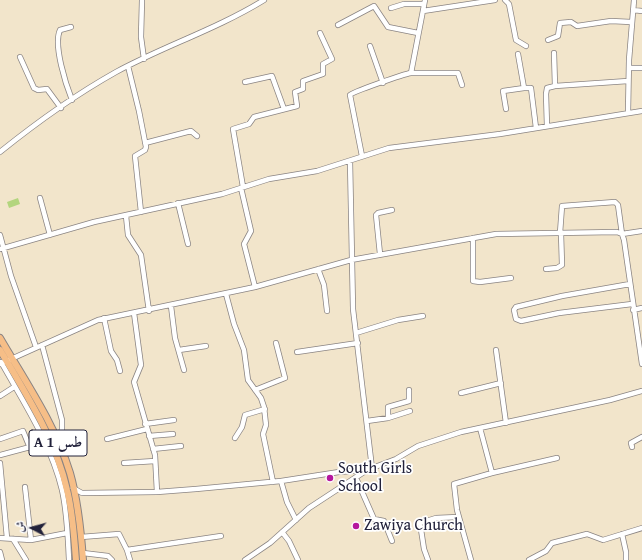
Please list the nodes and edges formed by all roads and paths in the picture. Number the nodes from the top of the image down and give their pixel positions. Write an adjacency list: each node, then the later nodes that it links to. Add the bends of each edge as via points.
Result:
1 (142, 0): 22 (street, via 141,37)
2 (264, 0): 22 (street, via 230,19)
3 (495, 0): 8 (street)
4 (505, 0): 18 (street, via 509,4 516,40)
5 (634, 0): 9 (street)
6 (424, 2): 7 (street); 8 (street)
7 (391, 8)
8 (423, 10): 14 (street)
9 (633, 10): 10 (street); 11 (street)
10 (642, 11)
11 (631, 22): 16 (street, via 577,26 571,22 560,23 558,36); 24 (street)
12 (338, 24): 14 (street, via 374,6 388,27)
13 (71, 27): 33 (street, via 60,30 58,36 62,73)
14 (418, 32): 26 (street)
15 (320, 33): 35 (street, via 332,60 323,64 323,74 303,81 303,89 295,92 297,106)
16 (548, 40)
17 (370, 46): 29 (street)
18 (526, 46)
19 (554, 53): 31 (street)
20 (518, 54): 32 (street)
21 (20, 57): 34 (street, via 34,88 47,88)
22 (144, 59): 23 (street)
23 (128, 66): 33 (street); 42 (street)
24 (629, 68): 25 (street); 27 (street)
25 (642, 68)
26 (411, 73): 29 (street); 30 (street, via 458,73)
27 (628, 81): 31 (street); 38 (street)
28 (245, 82): 35 (street, via 272,76)
29 (383, 83): 44 (street, via 355,91 350,95)
30 (462, 85)
31 (555, 86): 39 (street, via 546,90)
32 (524, 88): 36 (street, via 503,91); 40 (street, via 531,88)
33 (72, 100): 34 (street)
34 (61, 108): 43 (street)
35 (284, 109): 46 (street, via 254,117 249,124 233,129)
36 (506, 109)
37 (642, 111): 38 (street)
38 (628, 113): 39 (street)
39 (547, 126): 40 (street)
40 (536, 128): 44 (street, via 399,146)
41 (197, 136): 42 (street, via 191,131)
42 (145, 143): 50 (street, via 146,149 136,154 134,159)
43 (0, 152)
44 (362, 156): 45 (street)
45 (350, 160): 46 (street, via 316,171 269,179); 61 (street)
46 (242, 188): 48 (street); 66 (street, via 251,231 244,244)
47 (40, 198): 56 (street)
48 (178, 204): 50 (street); 58 (street)
49 (392, 210): 60 (street, via 378,212 376,215)
50 (141, 212): 51 (street)
51 (126, 216): 56 (street); 72 (street, via 128,235 141,255)
52 (642, 231): 54 (street)
53 (560, 233): 54 (street); 54 (street, via 562,206 615,202 618,205); 57 (street, via 512,233); 63 (street, via 562,265)
54 (622, 234): 65 (street)
55 (0, 235): 59 (street)
56 (50, 235): 59 (street)
57 (473, 238): 60 (street); 64 (street, via 473,281)
58 (188, 244)
59 (2, 249): 83 (street)
60 (380, 254): 61 (street)
61 (351, 260): 62 (street); 77 (street)
62 (318, 269): 66 (street); 73 (street, via 324,285)
63 (546, 269)
64 (511, 278)
65 (630, 284): 68 (street); 68 (street, via 562,296 516,307 514,310 516,319 521,321 559,313)
66 (255, 287): 67 (street)
67 (226, 294): 69 (street); 94 (street, via 244,350 248,380)
68 (632, 304): 71 (street)
69 (171, 306): 72 (street); 85 (street)
70 (642, 308): 71 (street)
71 (633, 310): 89 (street)
72 (149, 311): 74 (street)
73 (327, 311)
74 (134, 314): 76 (street); 105 (street, via 141,365 134,382)
75 (423, 316): 77 (street, via 398,320)
76 (104, 318): 81 (street); 91 (street, via 111,351 118,360)
77 (356, 333): 80 (street)
78 (0, 338): 88 (highway, A 1 طس)
79 (276, 343): 94 (street, via 285,378)
80 (358, 343): 87 (street); 103 (street)
81 (42, 344): 83 (street); 111 (street, via 62,420 62,430)
82 (206, 346): 85 (street)
83 (36, 347): 88 (street)
84 (0, 350): 88 (highway, A 1 طس)
85 (179, 350): 90 (street)
86 (496, 350): 92 (street)
87 (297, 352)
88 (5, 363): 93 (street); 111 (highway, A 1 طس); 153 (highway, A 1 طس, via 44,427 61,469 71,506)
89 (642, 364)
90 (184, 370)
91 (120, 371)
92 (501, 383): 97 (street); 104 (street)
93 (14, 387): 98 (street); 114 (street)
94 (254, 390): 99 (street, via 261,398)
95 (409, 390): 101 (street, via 410,400 389,406)
96 (642, 391): 104 (street)
97 (462, 393)
98 (0, 396)
99 (264, 409): 110 (street, via 245,415 242,427); 128 (street, via 266,425 263,434)
100 (410, 411): 101 (street)
101 (388, 418): 103 (street)
102 (174, 420): 105 (street)
103 (367, 421): 124 (street)
104 (506, 423): 106 (street)
105 (146, 427): 108 (street); 112 (street)
106 (480, 428): 124 (street, via 428,442); 125 (street)
107 (173, 434): 108 (street)
108 (150, 436): 118 (street)
109 (642, 437): 116 (street, via 631,443)
110 (235, 438)
111 (56, 439): 130 (highway, A 1 طس, via 70,473)
112 (107, 439)
113 (0, 440): 117 (street, via 23,431)
114 (45, 443): 117 (street); 138 (street, via 62,490)
115 (180, 446): 118 (street)
116 (632, 447)
117 (30, 448): 119 (street)
118 (153, 449): 121 (street)
119 (0, 455)
120 (558, 458): 125 (street)
121 (155, 461): 123 (street); 131 (street)
122 (0, 462): 143 (street)
123 (124, 463)
124 (370, 469): 126 (street); 127 (street)
125 (492, 473): 134 (street, via 454,484)
126 (356, 478): 135 (street, via 309,508); 146 (street, via 374,519 384,521)
127 (281, 481): 128 (street); 135 (street)
128 (273, 482): 131 (street)
129 (26, 487): 145 (street)
130 (73, 488): 132 (street); 133 (highway, A 1 طس)
131 (157, 492): 132 (street)
132 (82, 493): 133 (street)
133 (76, 497): 141 (highway, A 1 طس)
134 (458, 517): 159 (street, via 436,518 419,524); 160 (street)
135 (296, 520): 137 (street)
136 (642, 528): 139 (street)
137 (282, 532): 157 (street); 158 (street)
138 (67, 533): 145 (street); 152 (street)
139 (622, 534): 161 (street, via 600,540 587,534 552,543 546,551); 162 (street)
140 (221, 536): 147 (street)
141 (81, 537): 147 (street, via 118,533); 149 (highway, A 1 طس)
142 (0, 538): 143 (street)
143 (7, 538): 144 (street)
144 (13, 539): 145 (street); 151 (street)
145 (31, 540)
146 (392, 540)
147 (127, 550): 156 (street)
148 (0, 552): 150 (street)
149 (83, 553): 154 (highway, A 1 طس); 155 (street, via 108,556)
150 (2, 560)
151 (26, 560)
152 (69, 560)
153 (76, 560)
154 (83, 560)
155 (112, 560)
156 (130, 560)
157 (245, 560)
158 (298, 560)
159 (428, 560)
160 (471, 560)
161 (529, 560)
162 (626, 560)

